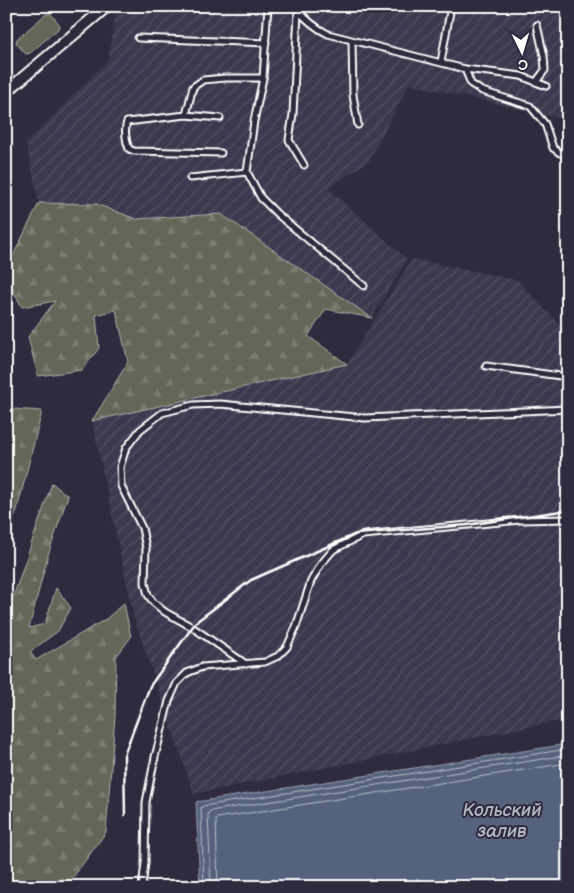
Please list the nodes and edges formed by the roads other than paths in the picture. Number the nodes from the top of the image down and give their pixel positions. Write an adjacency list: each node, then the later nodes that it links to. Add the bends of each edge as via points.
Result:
1 (106, 6): 15 (street)
2 (268, 6): 9 (lane)
3 (294, 6): 5 (lane)
4 (451, 6): 10 (lane)
5 (298, 11): 8 (lane, via 316,28); 21 (lane, via 289,140)
6 (537, 25): 13 (lane, via 545,70)
7 (138, 38): 9 (lane)
8 (352, 41): 10 (lane); 18 (lane, via 352,95)
9 (266, 44): 12 (lane)
10 (441, 62): 11 (lane)
11 (465, 69): 13 (lane, via 521,76); 20 (lane, via 471,84 482,92 530,106 545,124 553,148)
12 (263, 78): 16 (lane, via 203,80 193,87); 22 (lane)
13 (536, 82): 14 (lane)
14 (546, 86)
15 (6, 92)
16 (186, 115): 17 (lane); 19 (lane, via 127,122 129,149)
17 (220, 118)
18 (358, 125)
19 (221, 153)
20 (568, 155)
21 (304, 165)
22 (248, 172): 23 (lane); 24 (lane, via 261,198 277,214)
23 (190, 178)
24 (364, 286)
25 (486, 366): 26 (lane)
26 (568, 377)
27 (568, 410): 29 (lane, via 365,418 220,404 193,405 162,413 140,430 126,448 120,477 121,486 142,528 148,595 165,612)
28 (568, 520): 29 (lane, via 520,520 363,535 334,550 321,564 311,581 287,647 265,662)
29 (246, 664): 30 (lane, via 202,667 187,673 177,683 165,719 146,802)
30 (142, 887)

